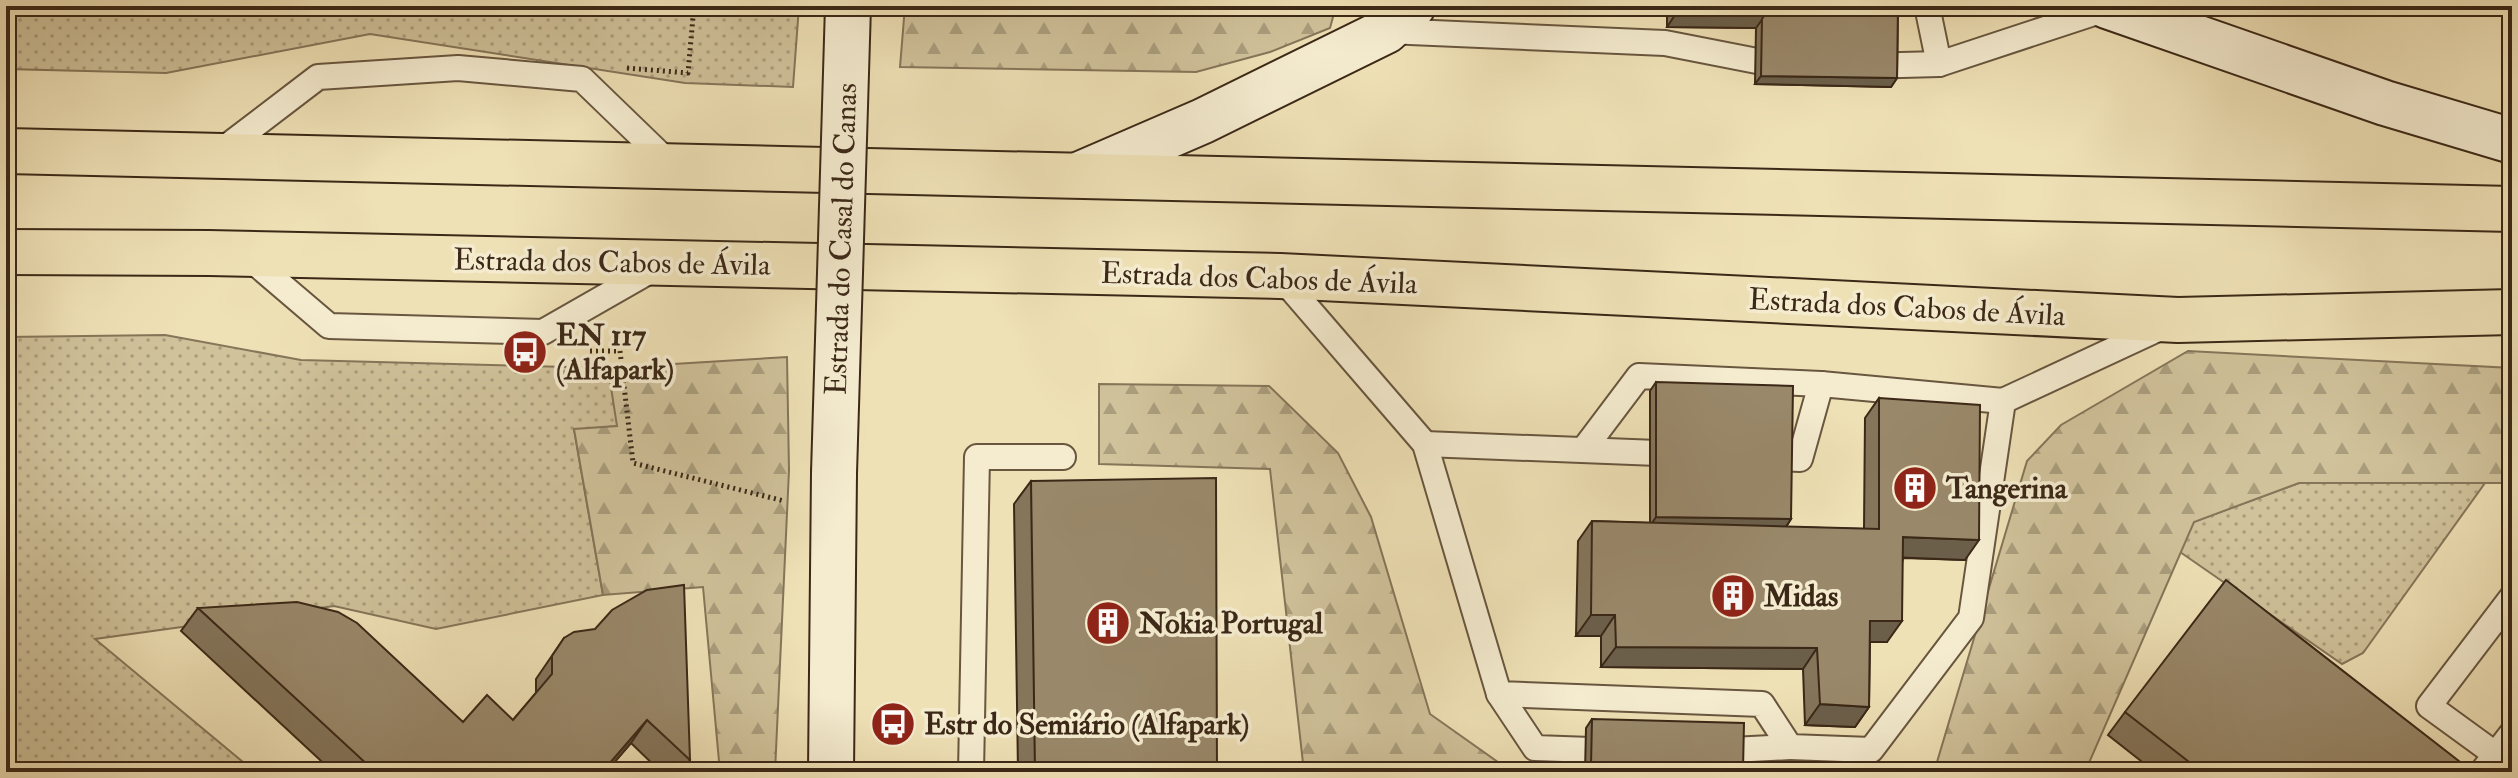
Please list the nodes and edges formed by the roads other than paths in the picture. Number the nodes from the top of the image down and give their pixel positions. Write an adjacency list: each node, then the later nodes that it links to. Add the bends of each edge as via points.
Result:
1 (848, 6): 32 (street, Estrada do Casal do Canas, bridge)
2 (1927, 6): 5 (lane)
3 (2108, 7): 5 (lane); 6 (street)
4 (1400, 18): 5 (lane, via 1665,43 1788,67); 10 (street, via 1203,121)
5 (1939, 64)
6 (2512, 141)
7 (6, 151): 8 (highway)
8 (216, 155): 9 (highway); 9 (lane, via 318,77 458,68 582,79)
9 (672, 166): 10 (highway)
10 (1078, 175): 11 (highway)
11 (2512, 209)
12 (6, 252): 13 (highway, Estrada dos Cabos de Ávila)
13 (245, 254): 14 (highway, Estrada dos Cabos de Ávila); 14 (lane, via 329,326 543,332)
14 (664, 263): 15 (highway, Estrada dos Cabos de Ávila)
15 (1280, 276): 17 (highway, Estrada dos Cabos de Ávila); 20 (lane)
16 (2512, 312): 17 (highway, Estrada dos Cabos de Ávila)
17 (2178, 320): 19 (lane)
18 (1821, 384): 19 (lane); 21 (lane, via 1639,376); 23 (lane, via 1800,459)
19 (2003, 401): 28 (lane, via 1971,618 1871,750)
20 (1425, 444): 21 (lane); 26 (lane)
21 (1584, 449): 22 (lane)
22 (1707, 455)
23 (1738, 456)
24 (1063, 457): 33 (lane, via 977,457)
25 (2512, 597): 31 (lane, via 2429,706)
26 (1499, 694): 28 (lane, via 1762,704); 29 (lane, via 1535,748)
27 (2512, 733): 31 (lane)
28 (1790, 747): 30 (lane)
29 (1638, 752)
30 (1683, 752)
31 (2488, 763)
32 (831, 772)
33 (971, 772)

